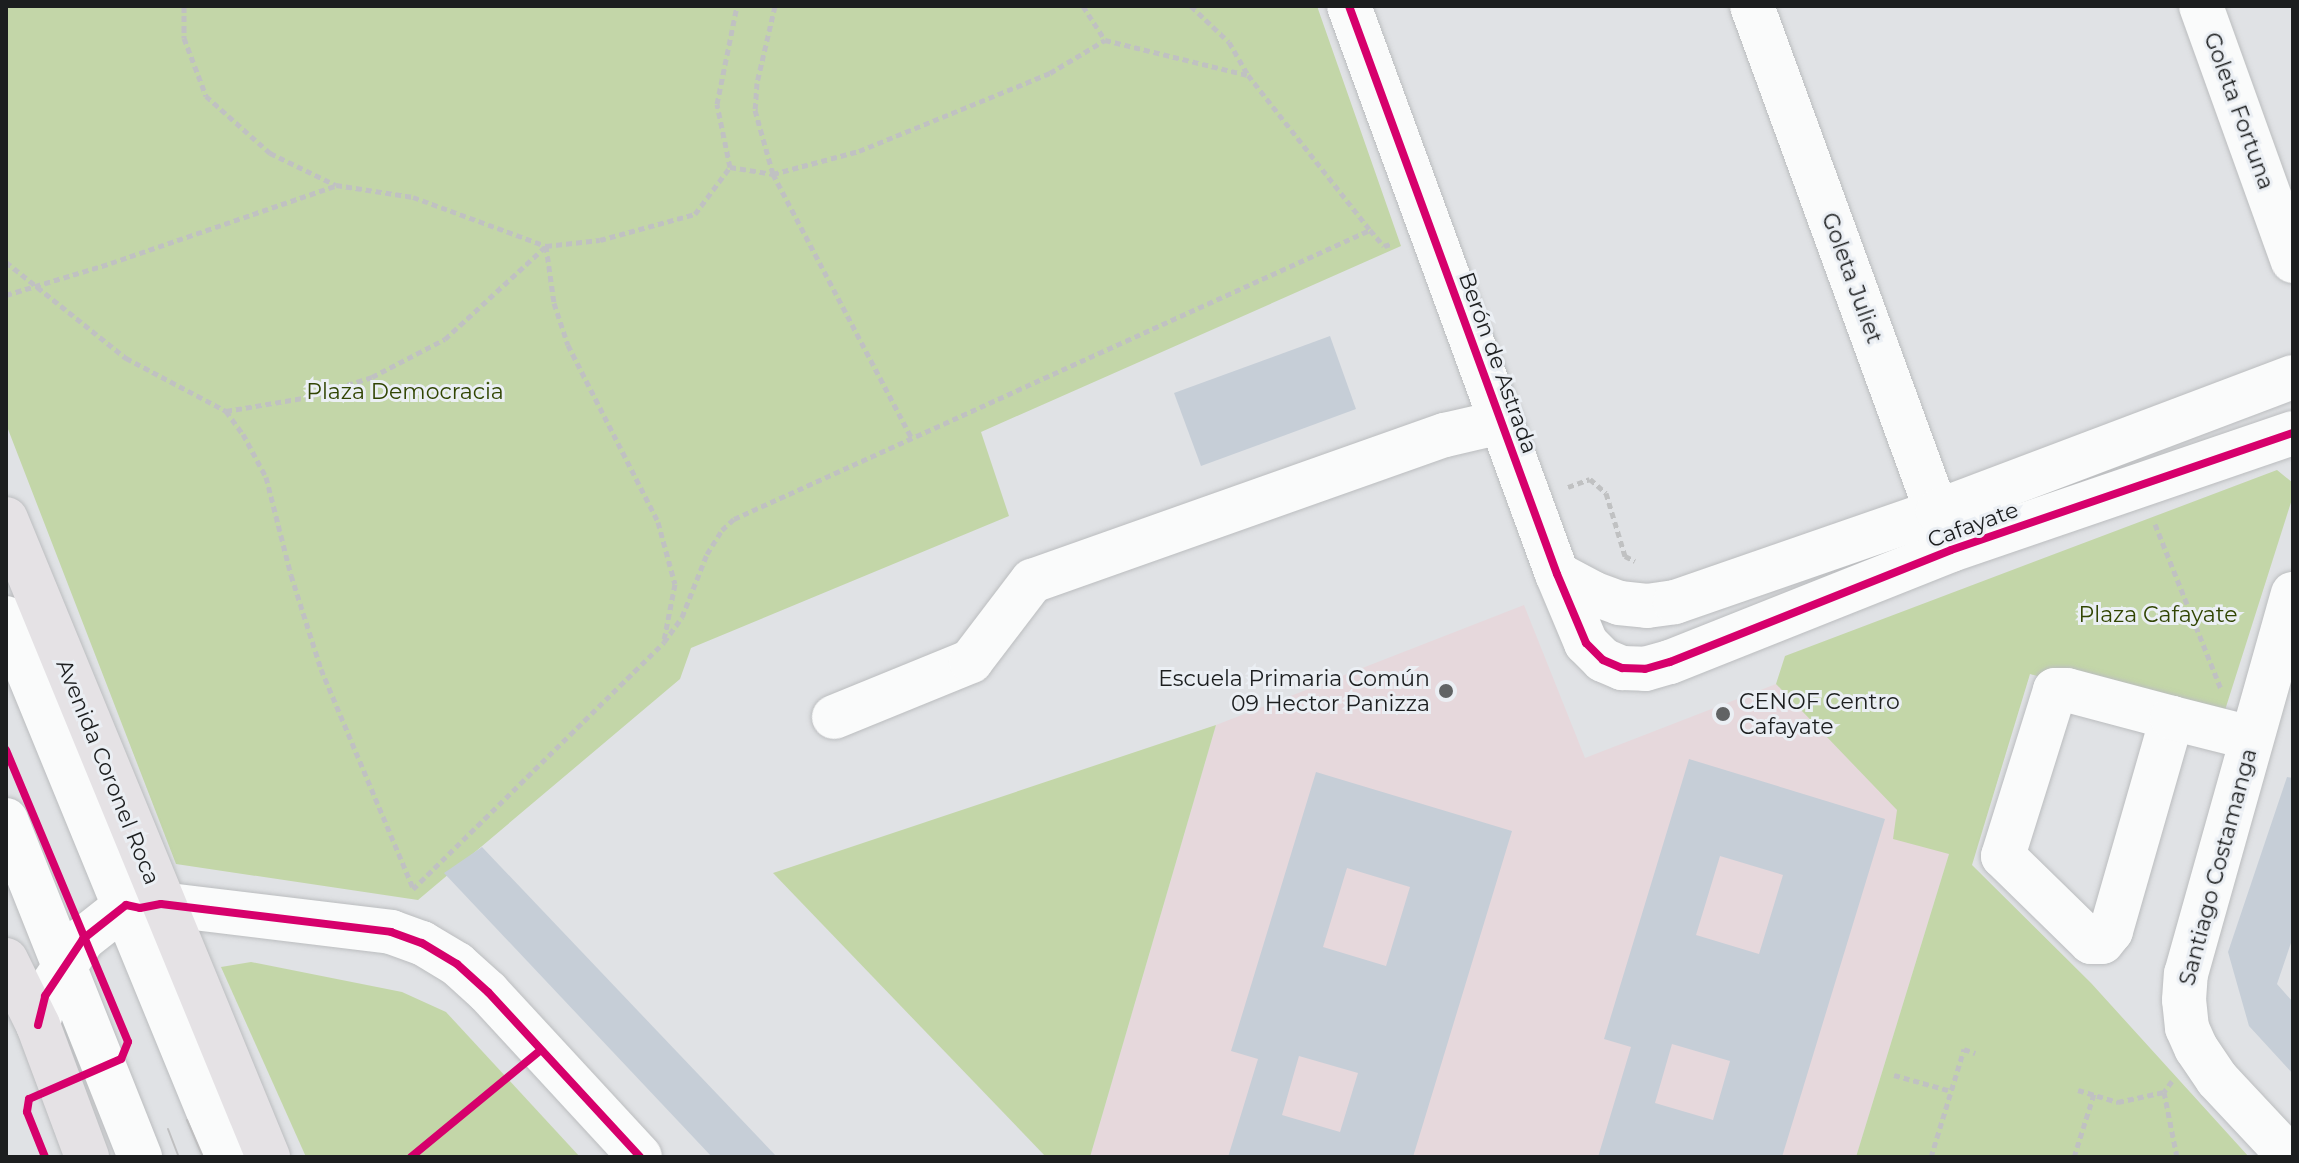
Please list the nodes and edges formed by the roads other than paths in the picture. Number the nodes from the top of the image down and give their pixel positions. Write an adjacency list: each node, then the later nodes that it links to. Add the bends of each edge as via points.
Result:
1 (1349, 6): 6 (street, Berón de Astrada)
2 (1752, 6): 9 (street, Goleta Juliet)
3 (2201, 6): 4 (street, Goleta Fortuna)
4 (2293, 261)
5 (2293, 377): 9 (street, Cafayate)
6 (1501, 422): 10 (street, Berón de Astrada); 14 (street, via 1445,435 1032,581 971,661)
7 (2293, 433): 9 (street, Cafayate, via 2140,486)
8 (6, 519): 18 (main road, Avenida Coronel Roca)
9 (1944, 531): 10 (street, Cafayate, via 1661,604 1619,603); 13 (street, Cafayate)
10 (1557, 574): 13 (street, Berón de Astrada, via 1586,643 1603,660 1645,669)
11 (2293, 594): 16 (street, Santiago Costamanga)
12 (6, 618): 18 (street)
13 (1670, 662)
14 (834, 717)
15 (2172, 718): 15 (street, via 2067,690 2055,690 2049,702 2003,856 2091,942 2102,942 2111,931); 16 (street)
16 (2255, 725): 27 (street, Santiago Costamanga, via 2186,974 2184,1000 2196,1048 2217,1079)
17 (6, 820): 20 (street)
18 (144, 904): 20 (street, via 83,939); 24 (street); 25 (main road, Avenida Coronel Roca); 26 (street, via 391,932 422,943 457,964 488,992)
19 (6, 960): 21 (main road)
20 (65, 967): 21 (street, via 45,996); 23 (street)
21 (38, 1025): 22 (main road)
22 (87, 1157)
23 (140, 1157)
24 (227, 1157)
25 (268, 1157)
26 (640, 1157)
27 (2290, 1157)

